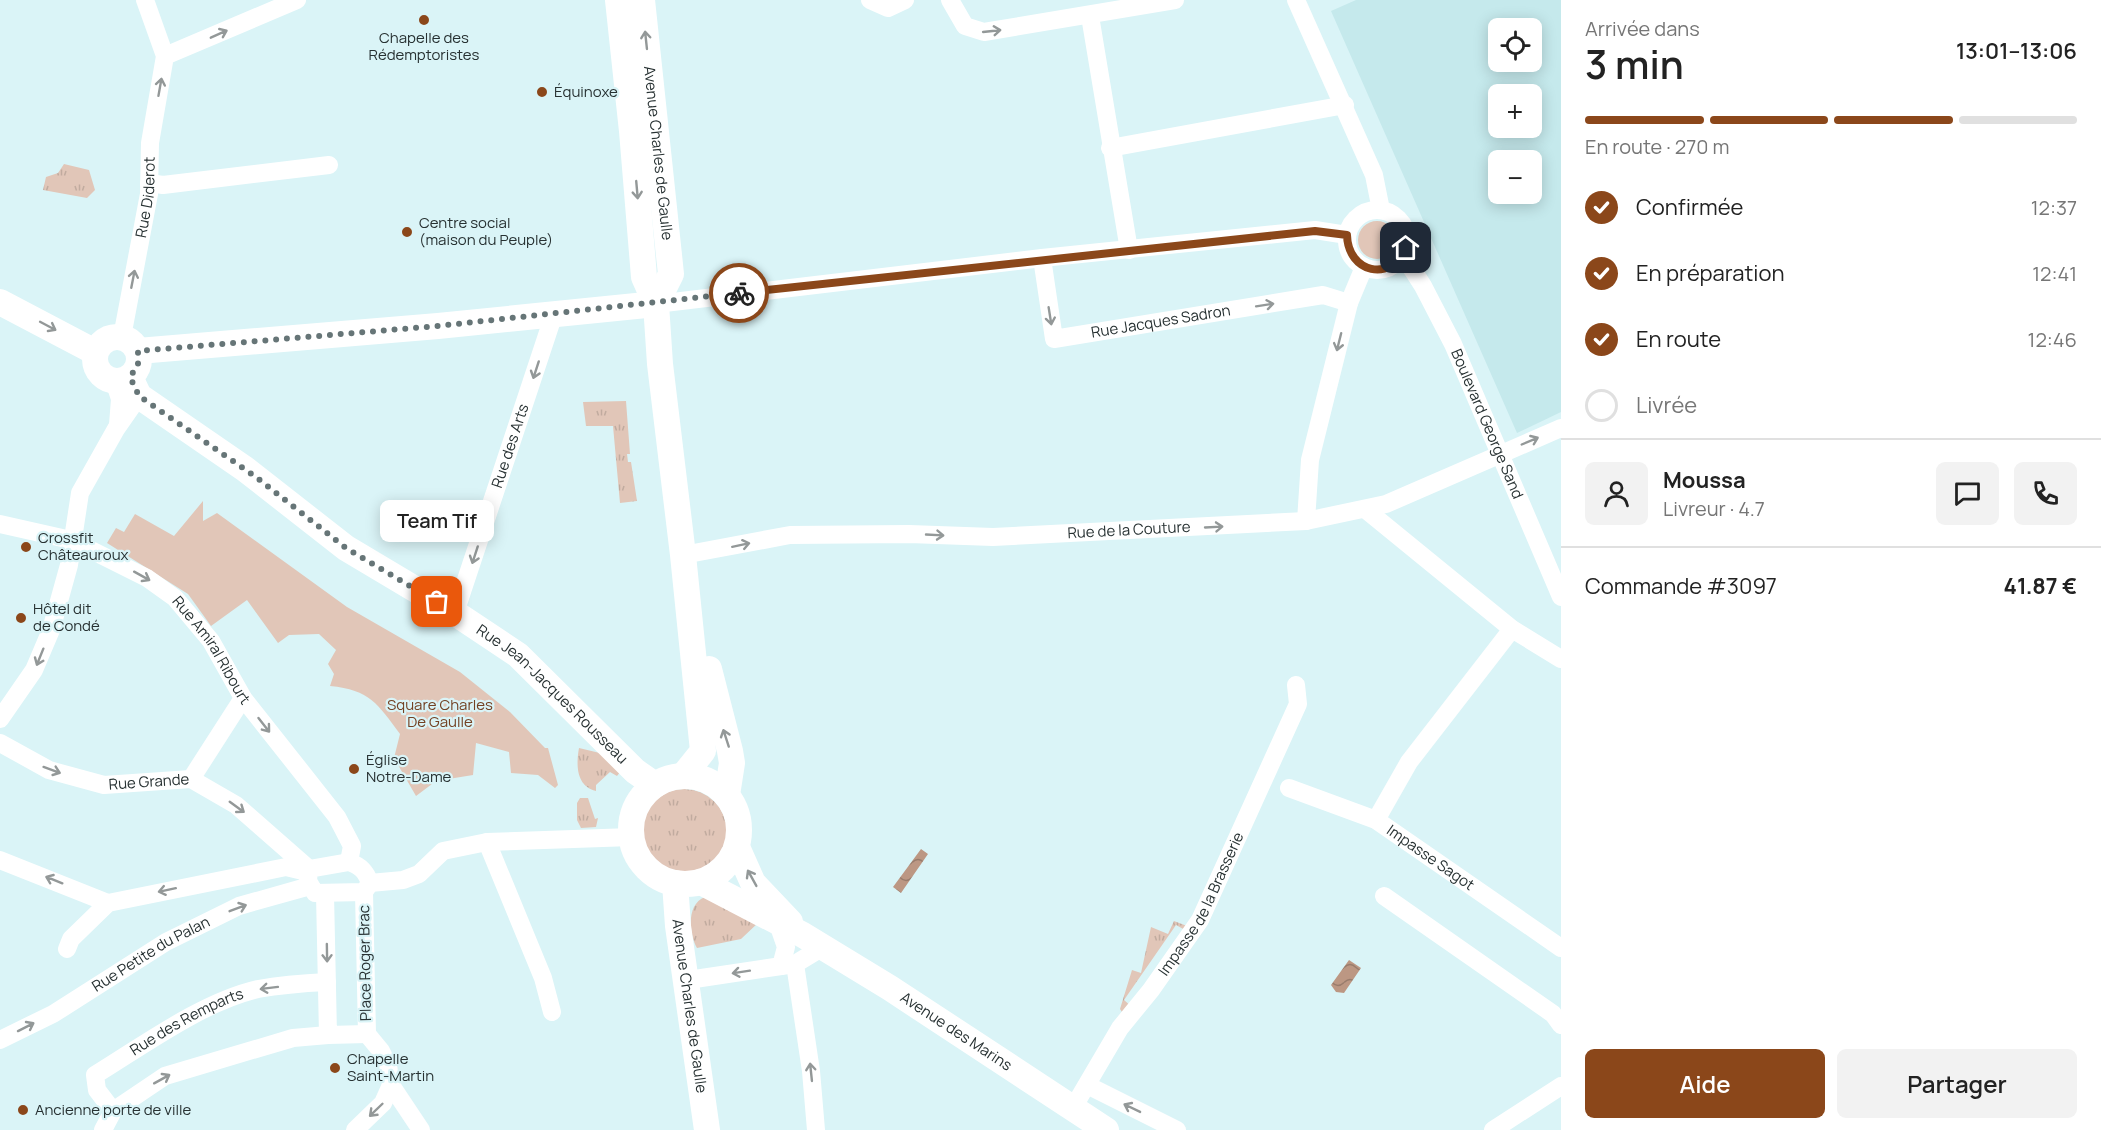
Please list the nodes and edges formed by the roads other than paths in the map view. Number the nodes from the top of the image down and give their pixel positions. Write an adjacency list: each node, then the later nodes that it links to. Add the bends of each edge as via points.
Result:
1 (145, 0): 11 (street)
2 (297, 0): 11 (street, one-way to 2)
3 (618, 0): 24 (main road, Avenue Charles de Gaulle, one-way to 24, via 644,277)
4 (642, 0): 24 (main road, Avenue Charles de Gaulle, one-way to 4, via 670,274)
5 (870, 0): 6 (street, via 888,8)
6 (905, 0)
7 (950, 0): 10 (street, one-way to 10, via 965,26 984,32)
8 (1175, 0): 10 (street)
9 (1301, 1): 12 (street)
10 (1090, 16): 13 (street)
11 (165, 56): 15 (street, Rue Diderot, one-way to 11, via 150,143)
12 (1344, 105): 13 (street); 16 (street, via 1374,175)
13 (1110, 148): 18 (street)
14 (329, 165): 15 (street, via 163,185)
15 (149, 183): 26 (street, Rue Diderot, one-way to 15)
16 (1382, 210): 17 (street, via 1363,213); 19 (street, via 1402,223 1407,239)
17 (1347, 235): 18 (street, via 1315,231); 21 (street, via 1351,254)
18 (1129, 250): 20 (street)
19 (1403, 255): 21 (street, via 1381,270); 31 (street, Boulevard George Sand, via 1453,344)
20 (1042, 258): 23 (street, Rue Jacques Sadron, one-way to 23, via 1054,339 1323,295); 24 (street)
21 (1364, 267): 23 (street)
22 (0, 302): 27 (main road, one-way to 27)
23 (1348, 303): 33 (street, one-way to 33, via 1310,460)
24 (656, 304): 25 (main road); 36 (main road, Avenue Charles de Gaulle)
25 (554, 314): 26 (main road); 38 (street, Rue des Arts, one-way to 38)
26 (130, 344): 27 (main road, via 109,337); 28 (main road, via 138,365)
27 (95, 352): 28 (main road, Rue Jean-Jacques Rousseau, via 98,371)
28 (131, 388): 29 (street); 29 (street, via 120,399); 38 (main road, Rue Jean-Jacques Rousseau, via 346,548)
29 (118, 426): 35 (street, via 80,493)
30 (1561, 428): 31 (street, Rue de la Couture, one-way to 30)
31 (1499, 455): 32 (street, Rue de la Couture, via 1386,504); 37 (street, Boulevard George Sand)
32 (1365, 509): 33 (street, Rue de la Couture); 39 (street)
33 (1306, 521): 36 (street, Rue de la Couture, one-way to 33, via 790,535 993,537)
34 (0, 524): 35 (street, Rue Amiral Ribourt)
35 (71, 540): 42 (street, Rue Amiral Ribourt, one-way to 42, via 147,578 175,598 211,641); 43 (street, one-way to 43, via 61,600 46,640 34,670)
36 (683, 555): 45 (main road, Avenue Charles de Gaulle, via 704,751); 49 (main road, Avenue Charles de Gaulle, one-way to 36, via 730,751)
37 (1561, 597)
38 (455, 613): 47 (main road, Rue Jean-Jacques Rousseau, via 518,655 635,771)
39 (1512, 629): 40 (street); 50 (street, via 1409,762)
40 (1561, 659)
41 (1296, 686): 75 (street, Impasse de la Brasserie, via 1298,704 1200,920 1120,1028)
42 (243, 698): 46 (street); 55 (street, Rue Amiral Ribourt, one-way to 55, via 337,818 352,846)
43 (0, 719)
44 (0, 743): 46 (street, Rue Grande, one-way to 46, via 49,770 104,784)
45 (683, 776): 47 (main road); 49 (main road, via 698,777)
46 (191, 779): 56 (street, Rue Grande, one-way to 56, via 236,805)
47 (655, 785): 51 (main road, via 641,798 633,816)
48 (1288, 788): 50 (street, Impasse Sagot)
49 (727, 795): 53 (main road, via 740,827)
50 (1376, 820): 64 (street, Impasse Sagot)
51 (632, 837): 52 (street); 58 (main road, via 645,866 658,877)
52 (487, 842): 59 (street, via 443,851 419,874); 69 (street, via 543,978)
53 (737, 847): 57 (main road, via 717,874); 63 (main road, Avenue des Marins, one-way to 53, via 753,883)
54 (0, 860): 61 (street, one-way to 54)
55 (349, 862): 56 (street); 59 (street, Place Roger Brac, via 363,869)
56 (313, 880): 59 (street, Place Roger Brac); 61 (street, one-way to 61, via 286,867); 68 (street, one-way to 68); 73 (street, Rue Petite du Palan, one-way to 56, via 53,1014 166,942 239,906)
57 (701, 882): 58 (main road); 62 (main road, Avenue des Marins)
58 (675, 883): 67 (main road, Avenue Charles de Gaulle)
59 (367, 888): 71 (street, Place Roger Brac)
60 (1384, 896): 70 (street, via 1553,1014)
61 (108, 903): 65 (street, via 71,939)
62 (777, 921): 63 (main road, Avenue des Marins); 66 (street)
63 (813, 941): 66 (street); 77 (main road, Avenue des Marins)
64 (1561, 948)
65 (67, 949)
66 (788, 965): 67 (street, one-way to 67); 83 (street, one-way to 66, via 810,1059)
67 (688, 980): 82 (main road, Avenue Charles de Gaulle)
68 (327, 982): 72 (street); 78 (street, Rue des Remparts, one-way to 78, via 259,989 163,1033 95,1076 97,1090)
69 (552, 1012)
70 (1561, 1025)
71 (367, 1034): 72 (street, Place Roger Brac); 74 (street, via 388,1065)
72 (328, 1035): 78 (street, Place Roger Brac, one-way to 72, via 165,1076 293,1038)
73 (0, 1041)
74 (391, 1085): 80 (street, one-way to 80, via 383,1103); 81 (street)
75 (1087, 1085): 77 (street, Impasse de la Brasserie); 85 (street, one-way to 75)
76 (1561, 1086): 86 (street)
77 (1073, 1108): 84 (main road, Avenue des Marins)
78 (113, 1111): 79 (street)
79 (103, 1130)
80 (355, 1130)
81 (420, 1130)
82 (707, 1130)
83 (816, 1130)
84 (1107, 1130)
85 (1177, 1130)
86 (1493, 1130)

